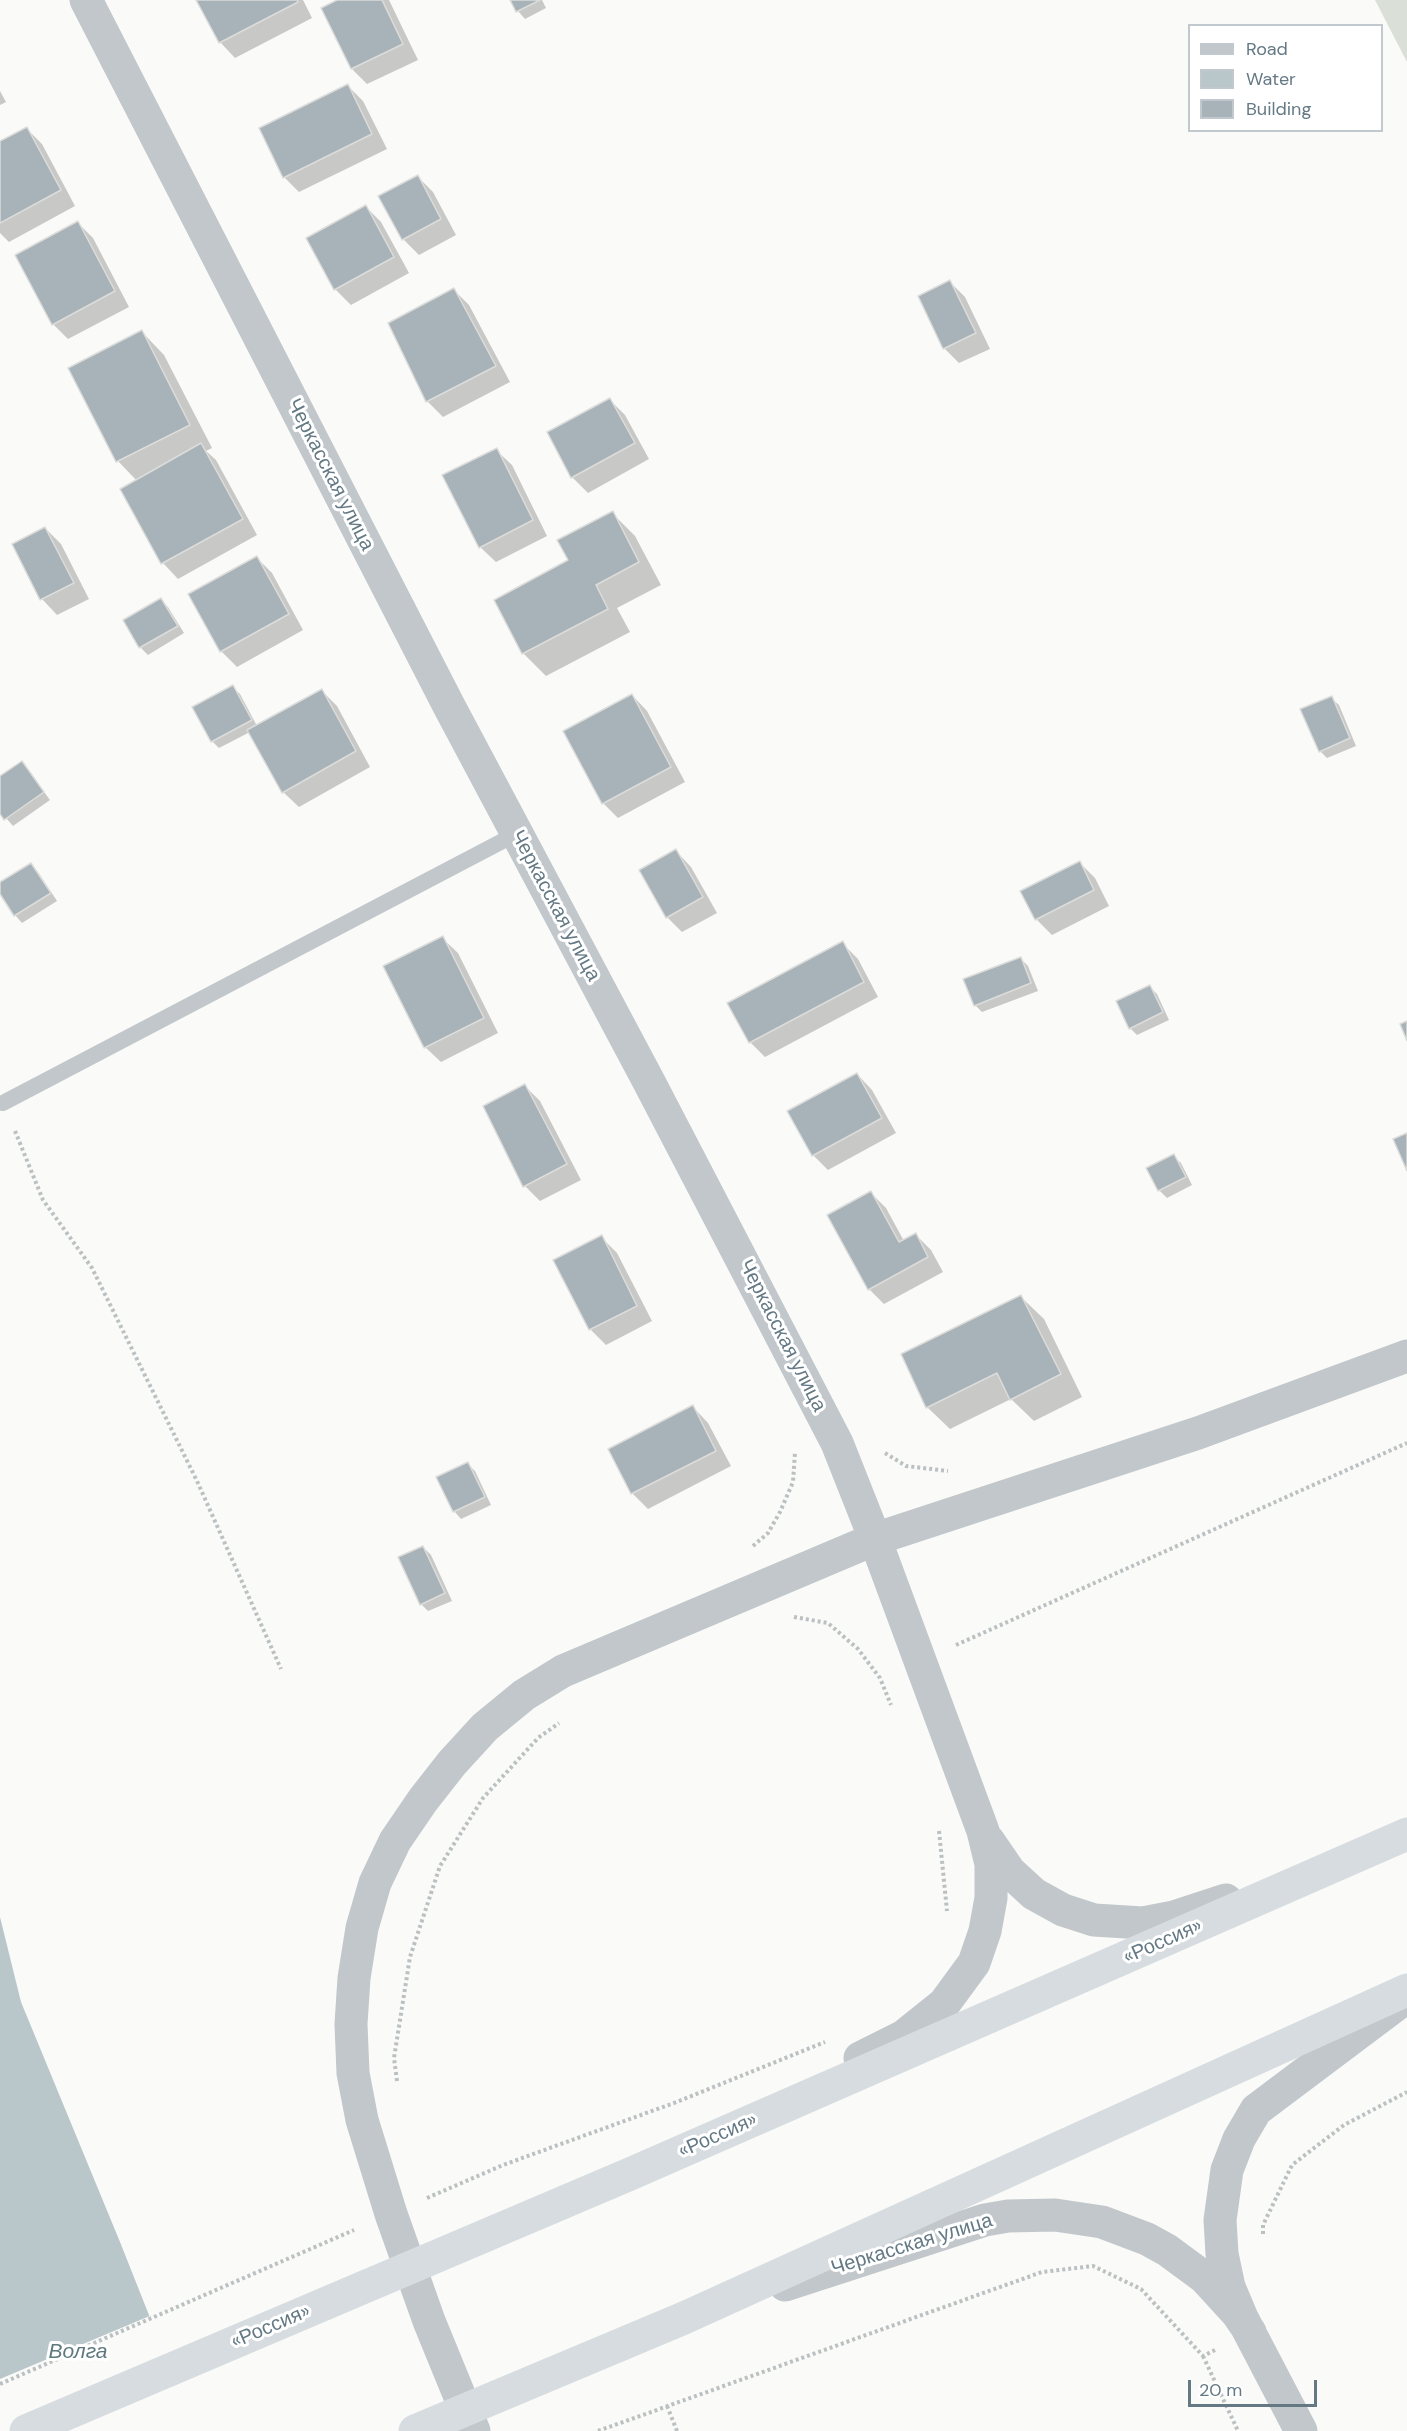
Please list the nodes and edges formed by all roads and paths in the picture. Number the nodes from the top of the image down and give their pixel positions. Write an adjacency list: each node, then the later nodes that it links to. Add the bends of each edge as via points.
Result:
1 (86, 0): 2 (street, Черкасская улица)
2 (516, 834): 3 (lane); 9 (street, Черкасская улица, via 837,1443)
3 (3, 1103): 13 (path, via 43,1200 92,1268 166,1417)
4 (1407, 1356): 9 (street, via 1198,1433)
5 (794, 1443): 10 (path, via 793,1482 768,1533)
6 (1407, 1443): 12 (path)
7 (878, 1449): 8 (path, via 906,1466 945,1472)
8 (955, 1469)
9 (875, 1539): 17 (street, Черкасская улица); 37 (street, via 563,1671 524,1695 485,1727 430,1790 395,1841 375,1883 354,1978 353,2073 362,2120 391,2214)
10 (750, 1549)
11 (790, 1618): 14 (path, via 828,1623 858,1649 880,1678)
12 (949, 1648)
13 (280, 1669)
14 (893, 1709)
15 (563, 1720): 24 (path, via 538,1738 483,1798 440,1866 410,1957 394,2058)
16 (939, 1822): 20 (path)
17 (983, 1831): 19 (street, Черкасская улица, via 1000,1859 1034,1894 1078,1916 1110,1923 1143,1923 1174,1917); 26 (street, Черкасская улица, via 992,1881 986,1931 974,1963 944,2004 904,2036)
18 (1407, 1834): 19 (highway, «Россия»)
19 (1367, 1853): 26 (highway, «Россия»)
20 (948, 1922)
21 (1407, 1990): 30 (highway)
22 (1407, 1997): 31 (street, Черкасская улица, via 1256,2110 1239,2139 1224,2187 1220,2237 1229,2287)
23 (834, 2039): 27 (path, via 503,2165)
24 (398, 2081)
25 (1407, 2092): 29 (path, via 1344,2125 1292,2165 1263,2225)
26 (630, 2174): 35 (highway, «Россия»)
27 (427, 2199)
28 (361, 2227): 33 (path)
29 (1263, 2245)
30 (684, 2318): 31 (street, Черкасская улица, via 962,2226 1008,2216 1055,2215 1102,2222 1167,2250 1205,2278); 36 (highway)
31 (1250, 2332): 32 (path); 41 (street, Черкасская улица)
32 (1203, 2356): 34 (path, via 1141,2289 1093,2266 1042,2272); 40 (path)
33 (0, 2384)
34 (667, 2406): 38 (path); 39 (path)
35 (26, 2431)
36 (415, 2431)
37 (474, 2431)
38 (598, 2431)
39 (677, 2431)
40 (1238, 2431)
41 (1301, 2431)

